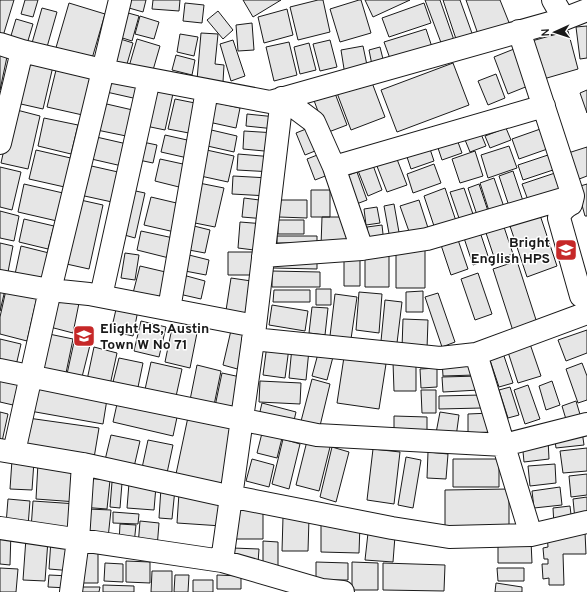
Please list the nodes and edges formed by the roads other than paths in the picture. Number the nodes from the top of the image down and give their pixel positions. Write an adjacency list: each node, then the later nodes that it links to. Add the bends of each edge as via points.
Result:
1 (120, 0): 8 (street)
2 (553, 0): 4 (street)
3 (587, 10): 4 (street)
4 (564, 19): 5 (street)
5 (519, 31): 11 (street); 12 (street)
6 (0, 44): 7 (street)
7 (22, 50): 8 (street); 13 (street)
8 (102, 70): 9 (street); 19 (street)
9 (149, 79): 10 (street); 20 (street)
10 (207, 90): 11 (street, via 270,102); 22 (street)
11 (282, 98): 14 (street, via 314,122); 17 (street)
12 (544, 106): 14 (street); 15 (street)
13 (0, 143)
14 (334, 167): 16 (street)
15 (573, 196): 16 (street, via 427,239); 21 (street, via 571,204 565,207 559,218)
16 (362, 249): 17 (street)
17 (263, 256): 23 (street)
18 (0, 282): 19 (street)
19 (50, 290): 20 (street); 26 (street)
20 (101, 296): 22 (street)
21 (584, 304): 24 (street)
22 (169, 309): 23 (street)
23 (254, 333): 24 (street, via 440,358); 27 (street)
24 (476, 354): 29 (street)
25 (0, 370): 26 (street)
26 (31, 376): 27 (street); 30 (street)
27 (242, 420): 29 (street, via 317,435); 32 (street)
28 (587, 424): 29 (street)
29 (504, 445): 35 (street)
30 (7, 451): 31 (street)
31 (82, 464): 32 (street); 36 (street)
32 (232, 496): 35 (street, via 449,537); 37 (street)
33 (587, 522): 35 (street)
34 (0, 528): 36 (street)
35 (530, 535)
36 (78, 540): 37 (street); 38 (street)
37 (222, 561): 39 (street, via 322,590)
38 (71, 592)
39 (343, 592)

